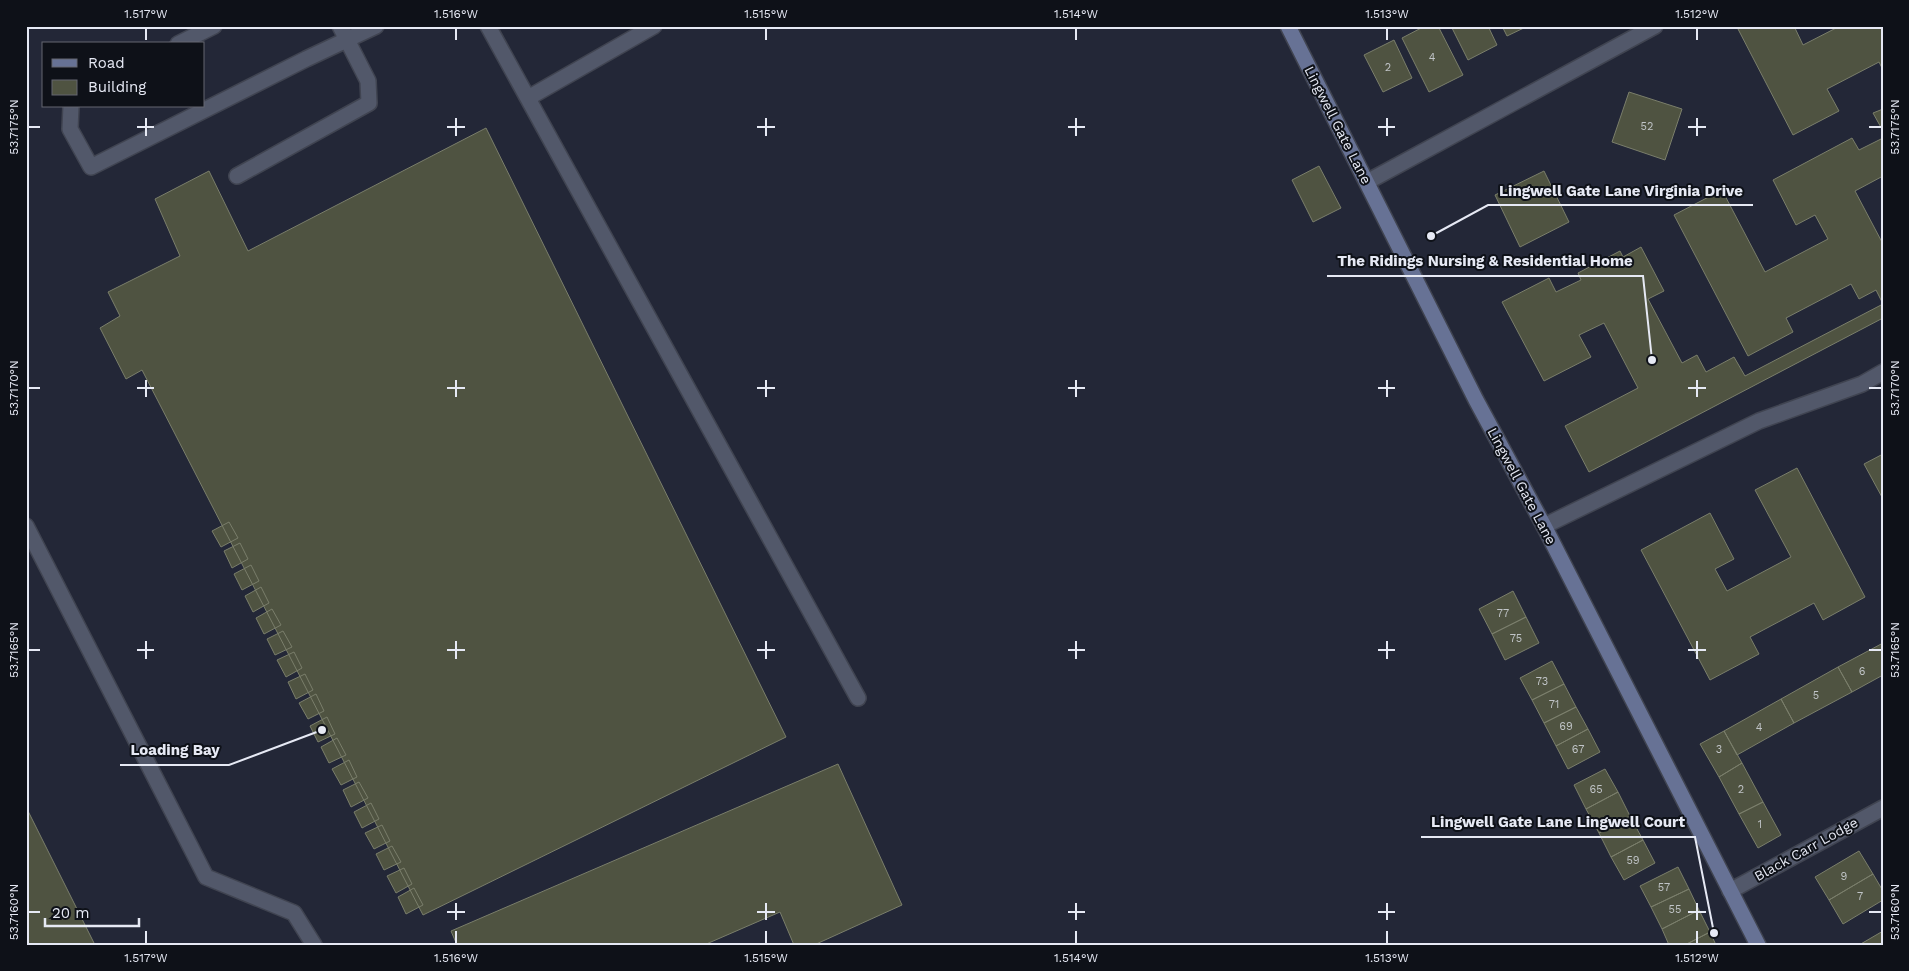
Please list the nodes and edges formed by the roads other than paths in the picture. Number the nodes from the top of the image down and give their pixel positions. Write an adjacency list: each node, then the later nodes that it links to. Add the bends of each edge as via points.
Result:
1 (214, 26): 8 (street)
2 (376, 26): 7 (street)
3 (488, 26): 9 (street)
4 (654, 26): 9 (street)
5 (1655, 26): 14 (street)
6 (1291, 28): 14 (street, Lingwell Gate Lane)
7 (344, 33): 10 (street); 13 (street, via 368,82 369,103)
8 (182, 42)
9 (528, 98): 18 (street)
10 (205, 107)
11 (71, 108): 12 (street, via 70,129 91,167)
12 (202, 108)
13 (237, 176)
14 (1367, 182): 17 (street, Lingwell Gate Lane, via 1476,400)
15 (1883, 372): 17 (street, via 1862,384 1759,421)
16 (26, 526): 21 (street, via 206,877 294,913)
17 (1544, 526): 20 (street, Lingwell Gate Lane)
18 (858, 698)
19 (1883, 808): 20 (street, Black Carr Lodge)
20 (1730, 891): 22 (street, Lingwell Gate Lane)
21 (314, 945)
22 (1758, 945)

